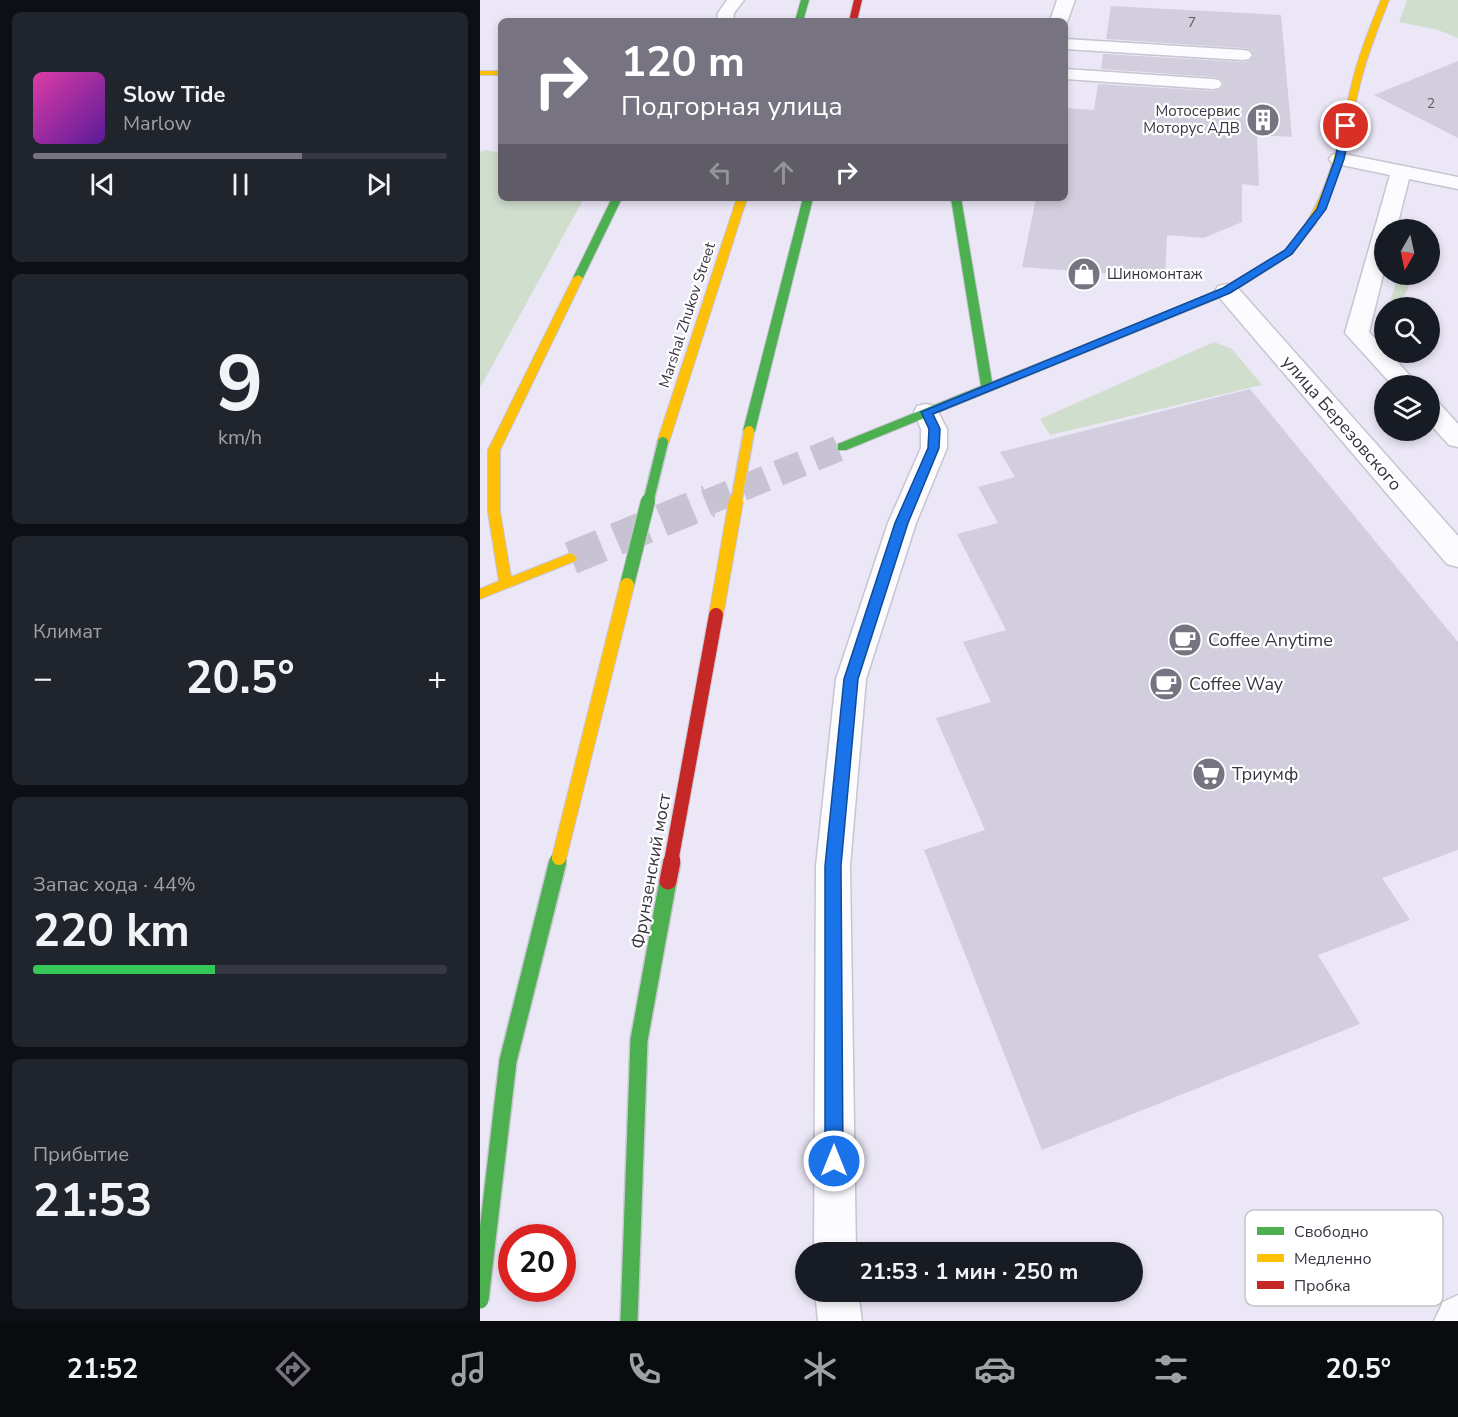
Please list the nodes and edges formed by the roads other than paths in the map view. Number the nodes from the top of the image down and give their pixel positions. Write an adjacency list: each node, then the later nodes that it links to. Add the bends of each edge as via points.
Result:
1 (736, 0): 6 (lane)
2 (805, 0): 7 (main road)
3 (858, 0): 8 (main road)
4 (1066, 0): 9 (street)
5 (1385, 0): 16 (main road, via 1361,64)
6 (725, 18)
7 (800, 18)
8 (854, 18)
9 (1060, 18)
10 (1068, 44): 11 (lane)
11 (1243, 55)
12 (480, 73): 13 (main road)
13 (498, 73)
14 (1068, 74): 15 (lane)
15 (1213, 84)
16 (1340, 159): 17 (lane); 25 (main road, via 1321,209 1289,252)
17 (1401, 171): 18 (lane); 23 (lane)
18 (1458, 183)
19 (616, 201): 34 (main road, via 494,450 494,512)
20 (741, 201): 37 (main road, Marshal Zhukov Street, bridge, via 663,442 508,1061)
21 (807, 201): 39 (main road, Фрунзенский мост, bridge, via 749,431 639,1040)
22 (956, 201): 27 (main road)
23 (1388, 219)
24 (1374, 271): 26 (lane, via 1357,333)
25 (1227, 291): 27 (main road); 32 (street, улица Березовского)
26 (1397, 375)
27 (987, 387): 28 (main road)
28 (926, 412): 31 (main road); 36 (lane, via 934,429 933,448 902,523 851,679 833,866)
29 (1440, 419): 30 (lane)
30 (1458, 438)
31 (842, 447)
32 (1458, 556)
33 (571, 558): 34 (main road)
34 (506, 585): 35 (main road)
35 (480, 594)
36 (835, 1242)
37 (480, 1300)
38 (838, 1302): 40 (lane)
39 (629, 1321)
40 (840, 1321)

